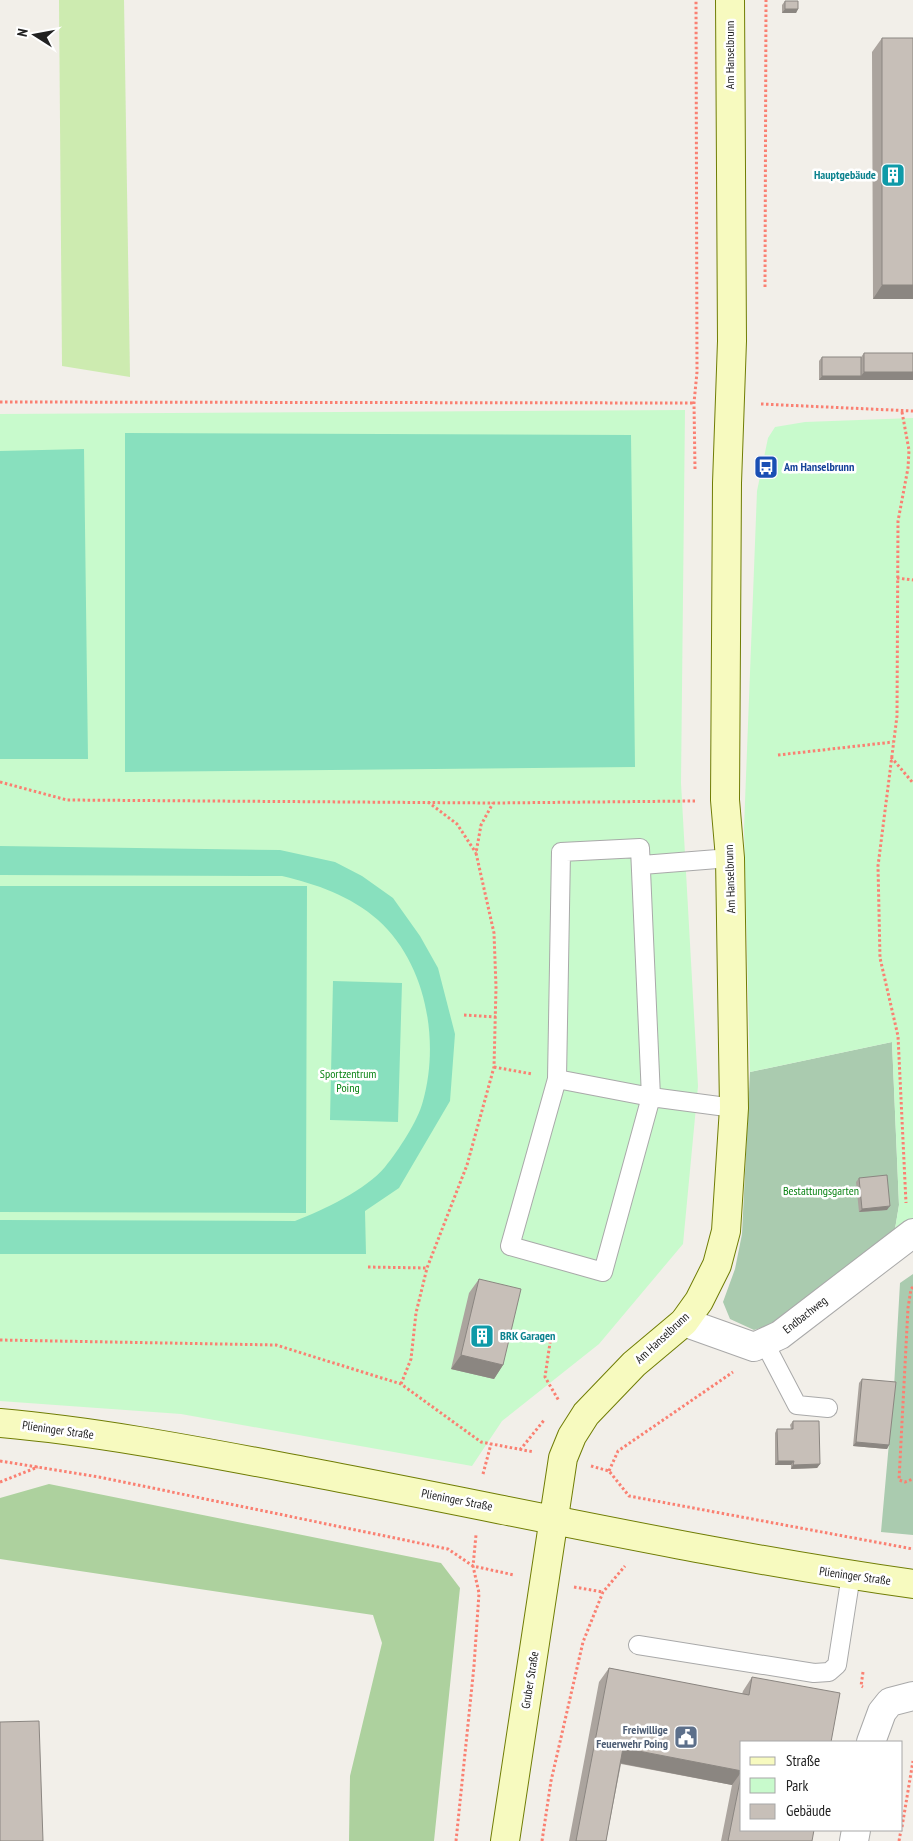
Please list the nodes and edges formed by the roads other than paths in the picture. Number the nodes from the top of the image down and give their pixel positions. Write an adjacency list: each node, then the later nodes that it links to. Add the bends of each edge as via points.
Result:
1 (730, 0): 2 (street, Am Hanselbrunn, via 731,405 727,483 725,800)
2 (730, 858): 3 (lane); 6 (street, Am Hanselbrunn)
3 (642, 865): 4 (lane, via 640,848 561,852); 5 (lane)
4 (557, 1080): 5 (lane); 5 (lane, via 510,1246 603,1272)
5 (652, 1097): 6 (lane)
6 (734, 1108): 8 (street, Am Hanselbrunn, via 726,1231 717,1265)
7 (908, 1237): 9 (street, Endbachweg, via 780,1335)
8 (684, 1322): 9 (street); 12 (street, Am Hanselbrunn, via 634,1364 586,1414 563,1458)
9 (759, 1345): 10 (lane, via 797,1405)
10 (828, 1408)
11 (0, 1423): 12 (street, Plieninger Straße, via 176,1447)
12 (554, 1520): 13 (street, Plieninger Straße); 18 (street, Gruber Straße)
13 (851, 1575): 14 (street, Plieninger Straße); 15 (lane, via 837,1665 828,1672 814,1673)
14 (913, 1584)
15 (638, 1645)
16 (901, 1699): 17 (street, via 882,1712)
17 (871, 1741)
18 (505, 1841)

